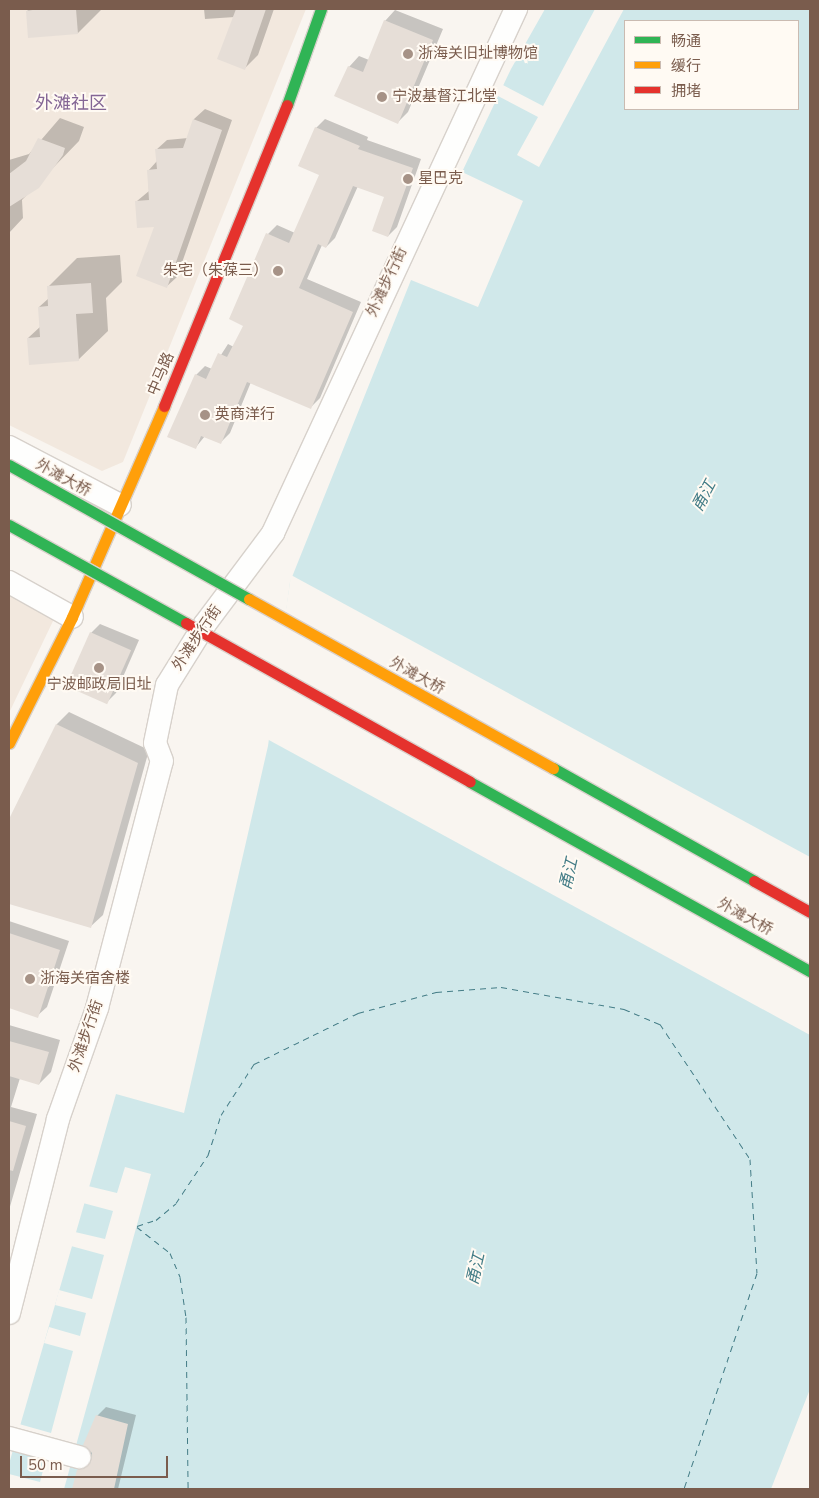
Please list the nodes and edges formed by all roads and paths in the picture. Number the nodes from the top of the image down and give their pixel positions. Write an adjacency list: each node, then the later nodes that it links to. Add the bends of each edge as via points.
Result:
1 (321, 9): 5 (main road, 中马路, via 265,168)
2 (516, 9): 12 (street, 外滩步行街, via 273,534 205,624 167,685 155,743 162,761 97,1008 58,1119)
3 (9, 447): 5 (street)
4 (9, 465): 10 (main road, 外滩大桥, bridge)
5 (120, 505): 8 (main road, 中马路)
6 (9, 525): 11 (main road, 外滩大桥, bridge)
7 (9, 582): 8 (street)
8 (72, 617): 9 (main road, 中马路)
9 (9, 743)
10 (810, 912)
11 (810, 971)
12 (16, 1258): 13 (street, 外滩步行街)
13 (9, 1313)
14 (9, 1438): 15 (street)
15 (79, 1457)

